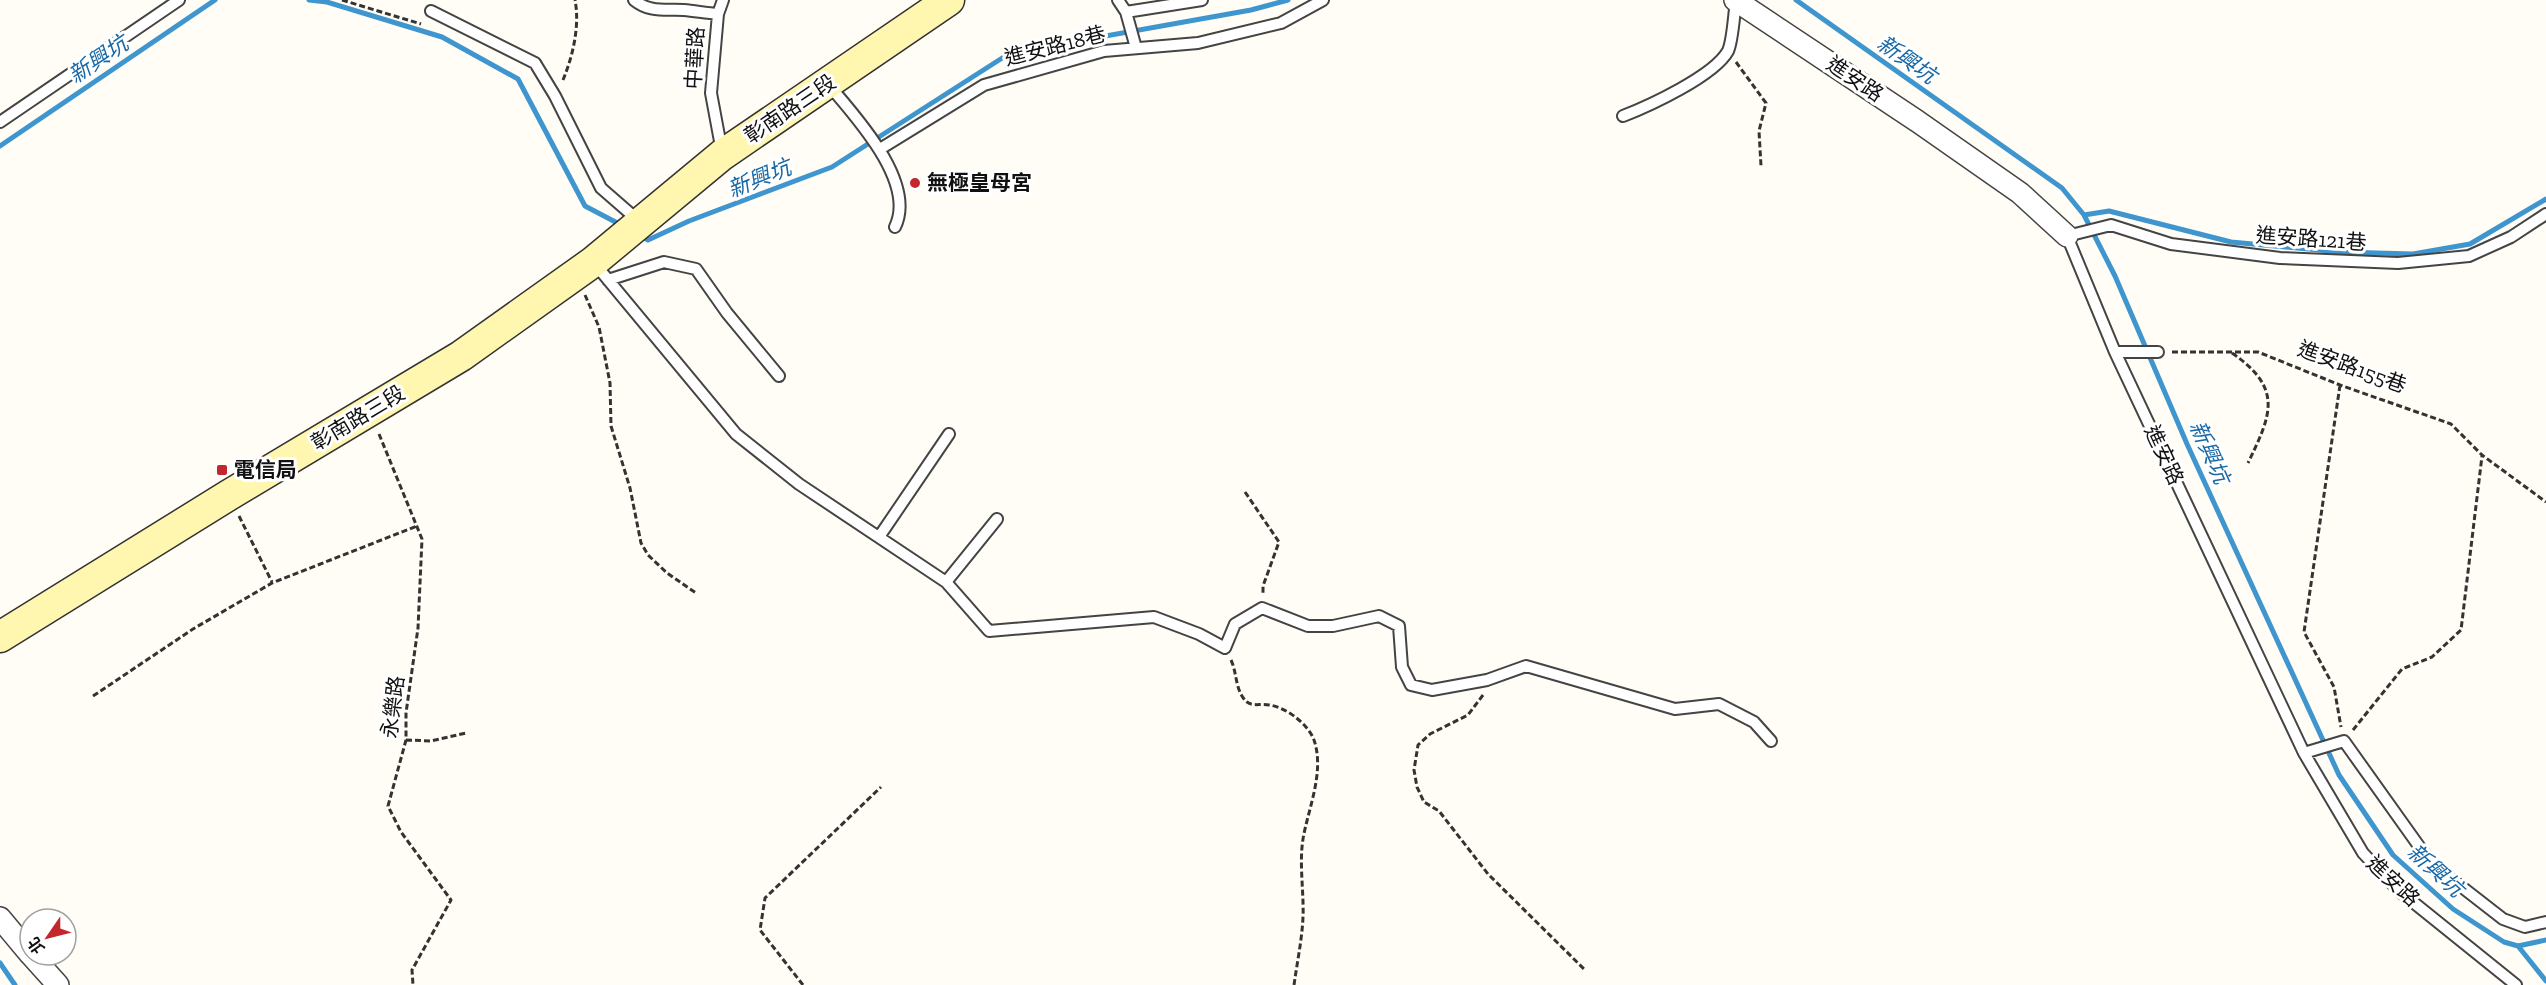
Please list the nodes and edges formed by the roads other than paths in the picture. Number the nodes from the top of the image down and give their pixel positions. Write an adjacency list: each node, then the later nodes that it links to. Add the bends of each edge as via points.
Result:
1 (179, 0): 15 (lane)
2 (634, 0): 11 (lane, via 642,7 659,11)
3 (723, 0): 11 (lane, 中華路)
4 (950, 0): 13 (street, 彰南路三段)
5 (1118, 0): 10 (lane)
6 (1202, 0): 10 (lane)
7 (1323, 0): 12 (lane, 進安路18巷, via 1281,23 1198,43)
8 (1735, 0): 14 (lane, via 1728,50 1716,64 1653,105); 21 (street, 進安路, via 2011,187)
9 (431, 11): 20 (lane, via 535,63 601,188)
10 (1126, 12): 12 (lane)
11 (718, 14): 17 (lane, 中華路, via 711,93)
12 (1136, 48): 16 (lane, 進安路18巷, via 1104,51 984,85)
13 (828, 84): 16 (lane); 17 (street, 彰南路三段)
14 (1623, 116)
15 (0, 122)
16 (880, 150): 19 (lane, via 896,186 900,216)
17 (722, 155): 20 (street, 彰南路三段)
18 (2546, 214): 21 (lane, 進安路121巷, via 2511,237 2469,256 2398,263 2280,258 2171,244 2111,225)
19 (895, 227)
20 (630, 230): 22 (street, 彰南路三段)
21 (2067, 236): 23 (lane, 進安路)
22 (592, 272): 25 (lane, via 664,262 696,268); 28 (lane, via 736,434 799,484); 30 (street, 彰南路三段, via 371,412)
23 (2115, 352): 24 (lane); 32 (lane, 進安路)
24 (2158, 352)
25 (779, 376)
26 (949, 434): 28 (lane)
27 (997, 519): 29 (lane)
28 (879, 537): 29 (lane)
29 (946, 582): 31 (lane, via 989,631 1154,617 1225,648 1235,624 1262,608 1308,626 1333,626 1379,616 1400,626 1402,667 1411,685 1431,690 1487,680 1526,666 1675,709 1719,704 1754,722)
30 (0, 637)
31 (1771, 741)
32 (2304, 753): 34 (lane, via 2344,741 2431,863 2503,919 2525,927); 38 (lane, 進安路, via 2363,854 2398,890)
33 (0, 918): 35 (street)
34 (2546, 922)
35 (18, 940)
36 (41, 967): 37 (street)
37 (58, 985)
38 (2516, 985)

